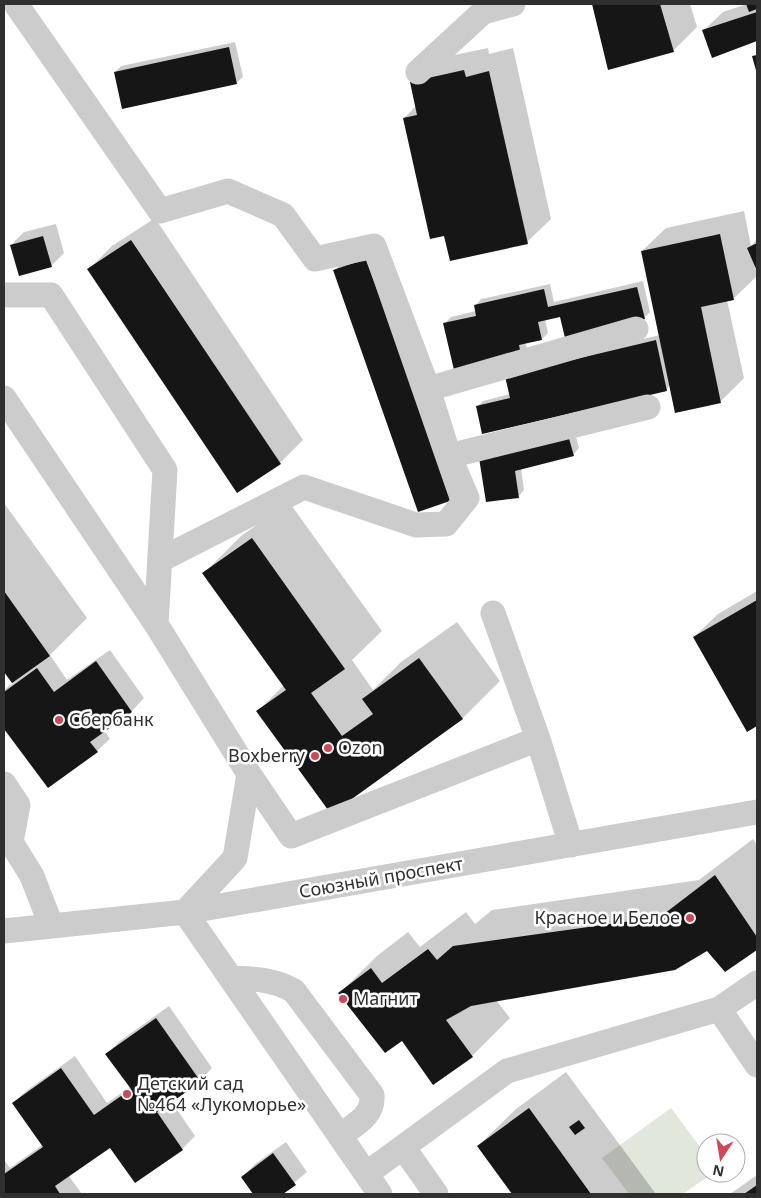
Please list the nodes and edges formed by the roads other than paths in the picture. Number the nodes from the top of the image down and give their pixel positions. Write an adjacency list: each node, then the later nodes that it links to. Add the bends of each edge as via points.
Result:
1 (16, 4): 6 (street, via 160,211 228,191 283,215 315,259 374,246)
2 (513, 4): 3 (street, via 483,12)
3 (418, 72)
4 (4, 295): 10 (street, via 51,295 165,470)
5 (636, 329): 6 (street)
6 (428, 389): 9 (street)
7 (4, 398): 12 (street)
8 (648, 407): 9 (street)
9 (449, 456): 10 (street, via 467,498 446,524 416,525 304,487)
10 (160, 560): 12 (street)
11 (493, 613): 13 (street)
12 (156, 624): 14 (street)
13 (538, 739): 14 (street, via 291,836); 17 (street)
14 (249, 774): 18 (street, via 235,858)
15 (6, 792): 19 (street, via 18,806 11,842 32,876)
16 (757, 812): 17 (street, Союзный проспект)
17 (570, 845): 18 (street, Союзный проспект)
18 (186, 912): 19 (street, Союзный проспект); 21 (street)
19 (51, 925): 20 (street, Союзный проспект)
20 (4, 930)
21 (231, 978): 25 (street); 25 (street, via 260,979 294,991 372,1096 373,1106 369,1114)
22 (757, 983): 23 (street)
23 (718, 1010): 24 (street); 26 (street, via 507,1071)
24 (757, 1065)
25 (340, 1136): 27 (street)
26 (403, 1147): 27 (street); 29 (street)
27 (366, 1174): 28 (street)
28 (380, 1194)
29 (436, 1194)

